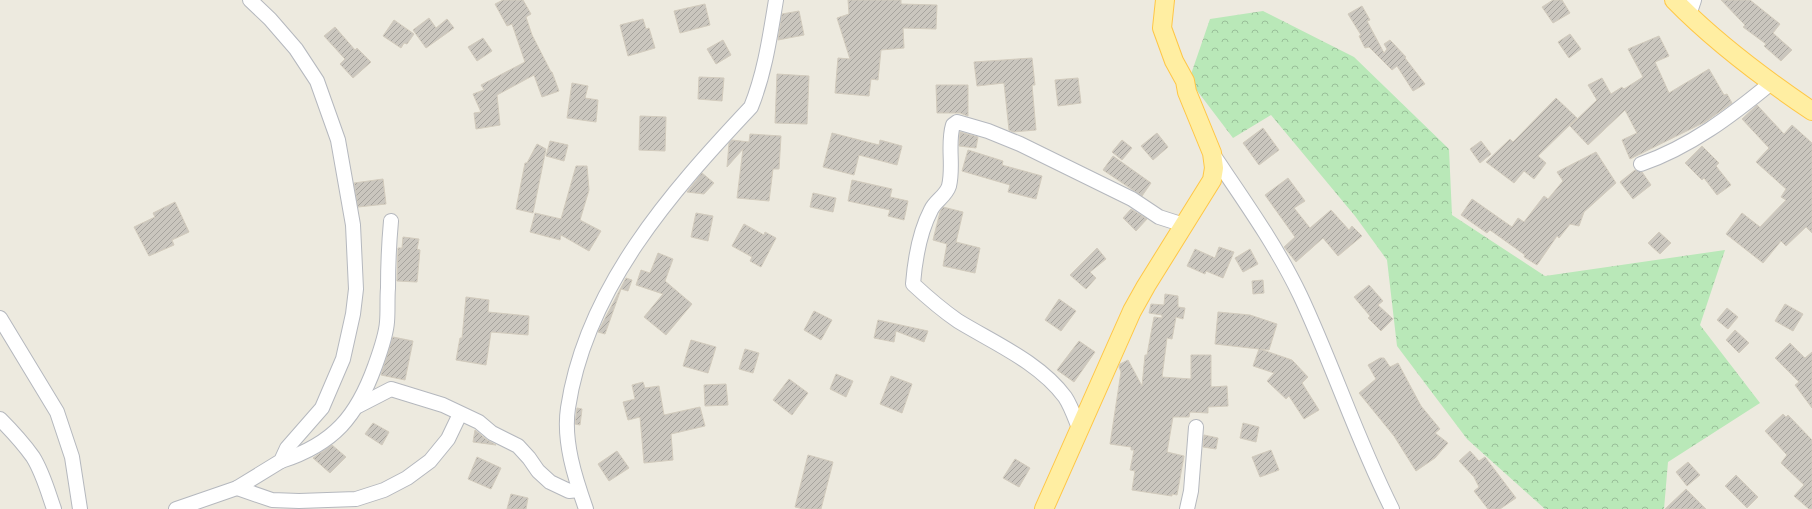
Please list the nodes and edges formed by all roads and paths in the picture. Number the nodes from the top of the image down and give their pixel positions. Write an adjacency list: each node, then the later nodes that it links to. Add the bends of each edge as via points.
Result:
1 (250, 0): 18 (street, via 296,49 316,81 338,140 353,225 356,289 343,359 322,408 287,448)
2 (776, 0): 20 (street, via 766,58 751,106 660,210 614,280 583,347 568,409 568,434)
3 (1165, 0): 8 (main road, via 1162,28 1174,61 1186,81 1187,92)
4 (1674, 0): 5 (main road)
5 (1692, 7): 6 (main road, via 1728,50)
6 (1770, 83): 7 (main road); 9 (street, via 1708,132)
7 (1812, 111)
8 (1212, 153): 11 (main road, via 1212,180); 27 (street, via 1250,210 1300,295 1357,435)
9 (1641, 164)
10 (390, 221): 13 (street, via 387,322 379,356)
11 (1184, 225): 17 (main road, via 1132,311); 17 (street, via 1159,216 1132,199 1020,144 982,129 957,122 953,125 952,171 948,188 931,209 915,258 913,284 957,320 1034,368 1056,386 1066,399)
12 (0, 318): 22 (street, via 57,412 72,457)
13 (358, 406): 14 (street, via 391,389 443,404); 18 (street, via 342,425 320,444)
14 (460, 414): 19 (street, via 448,439 430,461 407,478 384,490 356,499 299,501 272,500); 20 (street, via 479,422 518,446 550,482 570,491)
15 (0, 419): 21 (street, via 33,458)
16 (1196, 427): 26 (street, via 1191,491)
17 (1079, 428): 25 (main road)
18 (281, 461): 19 (street)
19 (237, 488): 23 (street)
20 (579, 490): 24 (street)
21 (54, 509)
22 (80, 509)
23 (176, 509)
24 (586, 509)
25 (1044, 509)
26 (1187, 509)
27 (1392, 509)

